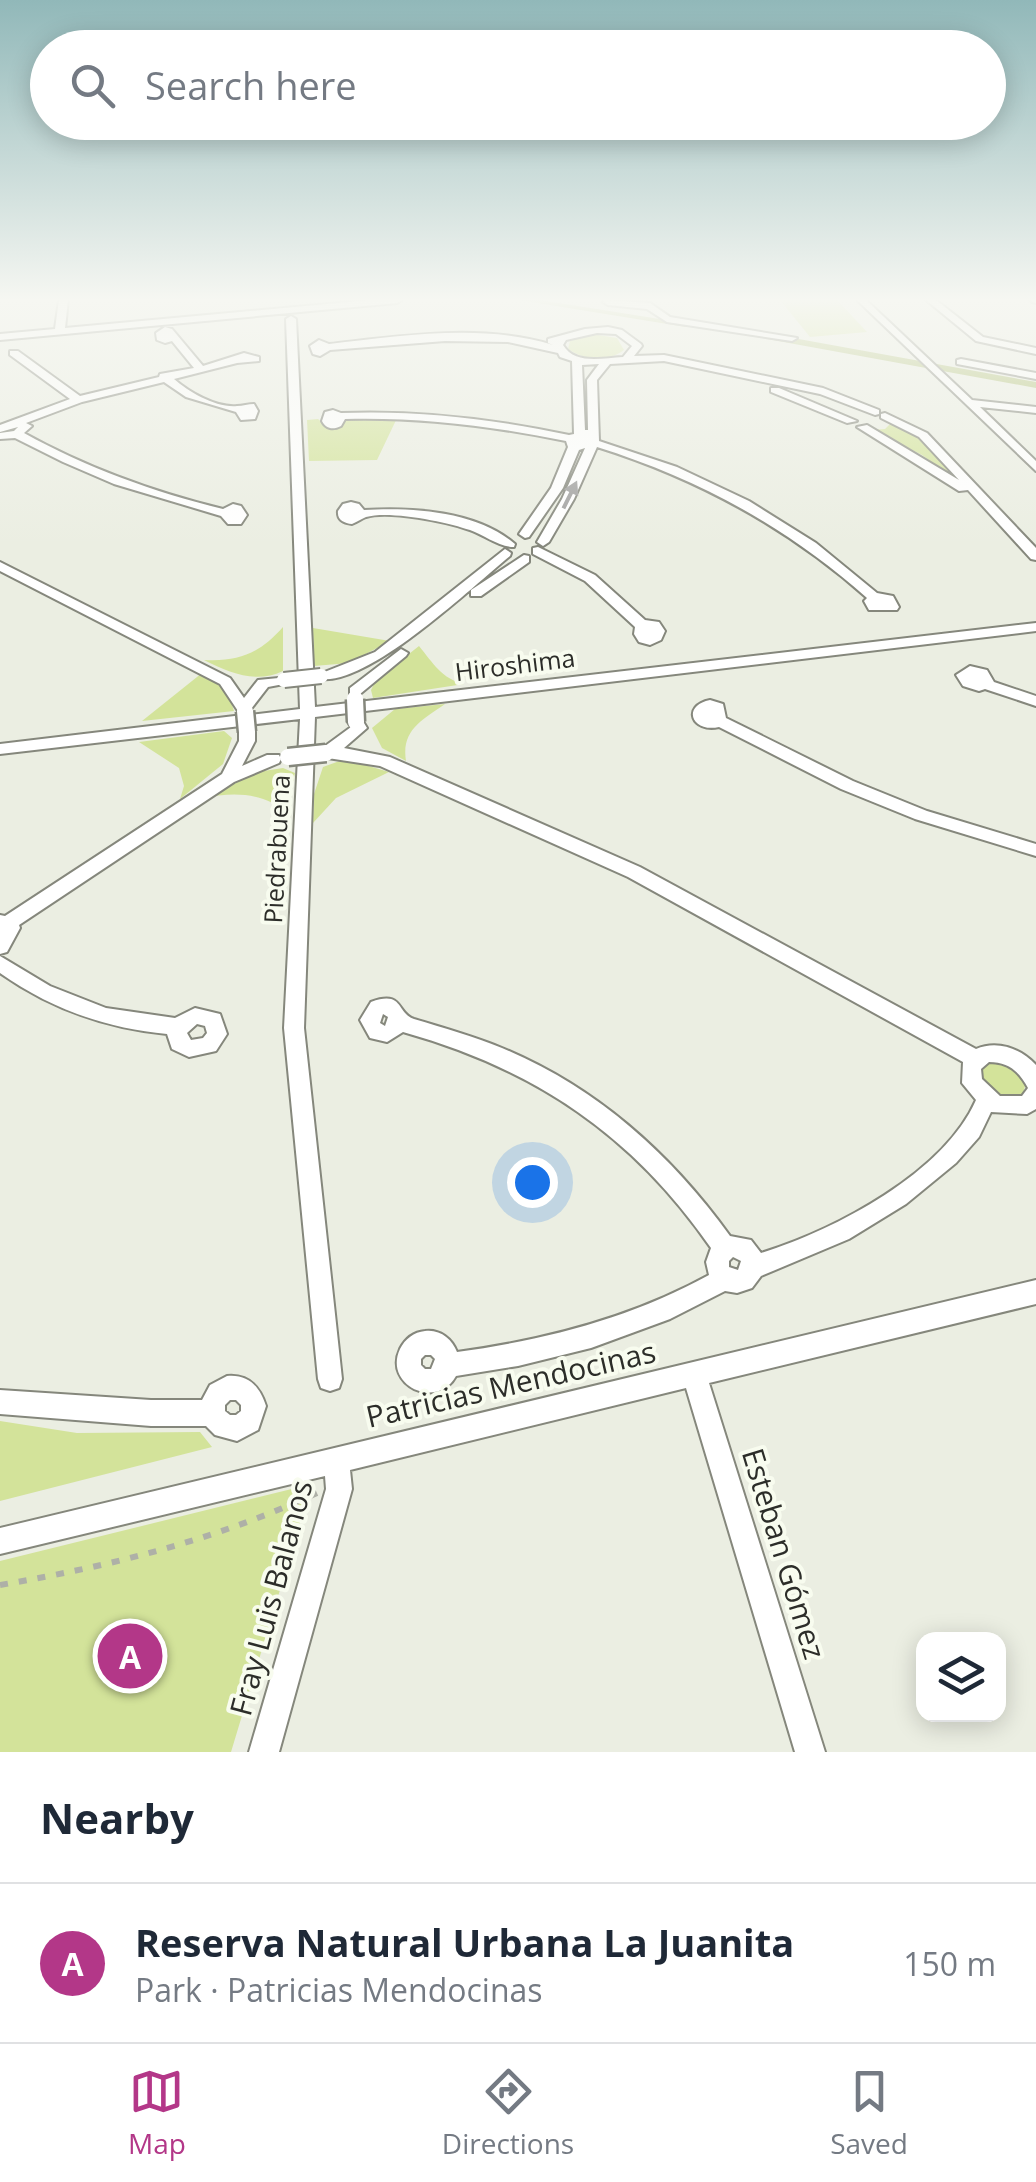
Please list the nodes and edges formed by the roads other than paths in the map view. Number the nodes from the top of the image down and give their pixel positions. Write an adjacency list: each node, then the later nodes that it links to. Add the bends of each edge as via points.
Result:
1 (53, 382): 10 (street)
2 (143, 382): 10 (street)
3 (170, 382): 12 (street, via 199,400)
4 (293, 382): 39 (street, Piedrabuena)
5 (576, 382): 18 (street)
6 (592, 382): 19 (street)
7 (748, 382): 16 (street)
8 (774, 382): 14 (street, via 823,391)
9 (947, 382): 11 (street)
10 (78, 400): 17 (street)
11 (969, 402): 13 (street); 20 (street)
12 (240, 410)
13 (1036, 410)
14 (880, 414): 16 (street, via 853,413); 21 (street, via 922,435)
15 (340, 416): 18 (street, via 438,417)
16 (857, 424): 21 (street)
17 (9, 432): 22 (street, via 96,474)
18 (574, 440): 19 (street); 24 (street, via 557,488)
19 (594, 442): 26 (street, one-way to 19); 29 (street, via 750,504 824,553)
20 (1036, 467)
21 (996, 512): 27 (street)
22 (226, 513)
23 (360, 514): 25 (street, via 432,518 477,529)
24 (525, 534): 25 (street); 26 (street, via 538,534)
25 (507, 549): 26 (street, via 508,558); 32 (street, via 380,655)
26 (535, 551): 30 (street, via 590,578); 36 (street)
27 (1036, 556)
28 (0, 566): 33 (street)
29 (874, 598)
30 (643, 626)
31 (1036, 627): 39 (street, Hiroshima)
32 (324, 676): 34 (street, bridge); 36 (street, via 341,680)
33 (224, 680): 34 (street); 38 (street)
34 (263, 682): 38 (street)
35 (985, 684): 37 (street)
36 (355, 695): 41 (street, bridge)
37 (1036, 701)
38 (245, 708): 42 (street, bridge)
39 (308, 713): 43 (street, Hiroshima); 63 (street, Piedrabuena, via 294,1028)
40 (718, 720): 48 (street, via 847,786)
41 (358, 725): 44 (street); 46 (street)
42 (247, 737): 45 (street); 47 (street)
43 (0, 749)
44 (329, 752): 45 (street, bridge); 46 (street)
45 (280, 758): 47 (street)
46 (384, 761): 54 (street, via 684,895)
47 (228, 778): 49 (street)
48 (1036, 850)
49 (4, 922): 50 (street, via 10,933)
50 (0, 947)
51 (0, 963): 53 (street, via 64,1005 133,1024)
52 (399, 1023): 57 (street, via 492,1051 596,1111 674,1178)
53 (179, 1027)
54 (976, 1059): 55 (street, via 1005,1054); 56 (street, via 970,1074)
55 (1034, 1083): 56 (street, via 1026,1105 1007,1108)
56 (986, 1100): 58 (street, via 971,1132 918,1181 839,1233)
57 (724, 1248): 58 (street, via 741,1248); 59 (street, via 717,1262)
58 (754, 1267): 59 (street, via 744,1281)
59 (726, 1278): 61 (street, via 636,1320)
60 (1036, 1292): 62 (street, Patricias Mendocinas)
61 (447, 1366)
62 (694, 1375): 66 (street, Patricias Mendocinas); 69 (street, Esteban Gómez)
63 (330, 1380)
64 (0, 1402): 65 (street)
65 (213, 1412)
66 (338, 1472): 67 (street, Patricias Mendocinas); 68 (street, Fray Luis Balanos)
67 (0, 1541)
68 (264, 1752)
69 (810, 1752)

